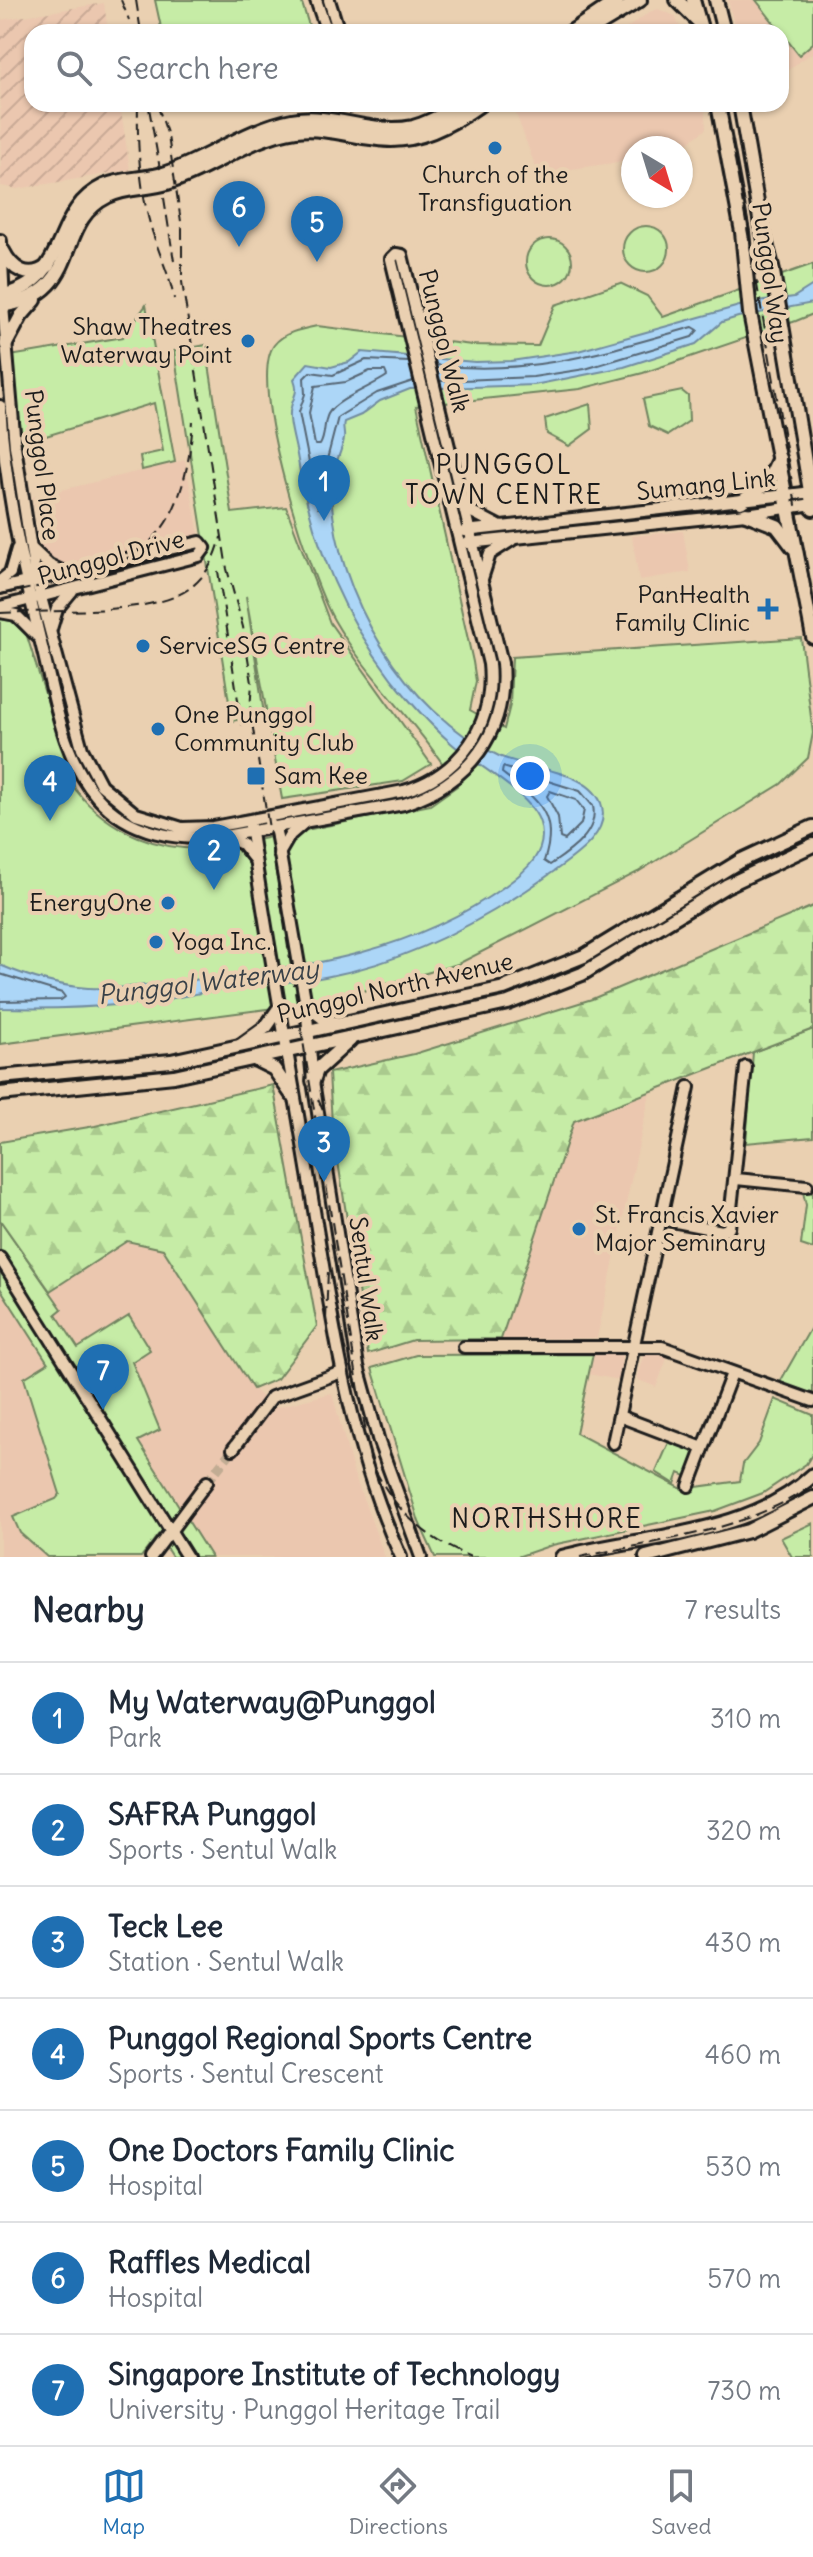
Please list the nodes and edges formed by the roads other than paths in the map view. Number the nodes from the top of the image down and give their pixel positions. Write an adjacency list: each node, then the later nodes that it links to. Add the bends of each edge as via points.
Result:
1 (316, 0): 8 (street)
2 (329, 0): 9 (street)
3 (618, 0): 10 (main road)
4 (640, 0): 11 (main road)
5 (677, 0): 12 (main road)
6 (693, 0): 13 (main road)
7 (716, 0): 14 (main road)
8 (324, 24)
9 (336, 24)
10 (583, 24)
11 (600, 24)
12 (697, 24)
13 (699, 24)
14 (722, 24)
15 (446, 112): 20 (main road, via 413,127 376,127 330,117 291,120 164,174 104,187 80,204)
16 (468, 112): 21 (main road, via 416,137 390,140 317,128 292,130 166,184 108,196 78,227 59,273)
17 (720, 112): 26 (main road, Punggol Way)
18 (741, 112): 25 (main road, Punggol Way)
19 (1, 246): 20 (main road, via 12,267 25,273); 22 (main road, Punggol Place)
20 (50, 265): 22 (main road)
21 (44, 292): 22 (main road); 23 (main road, via 21,316)
22 (2, 301): 23 (street, Punggol Place)
23 (6, 344): 37 (street, Punggol Place)
24 (0, 406): 36 (street, Punggol Place)
25 (805, 453): 27 (main road); 29 (main road, Punggol Way)
26 (780, 455): 30 (main road, Punggol Way); 31 (main road, via 767,483)
27 (813, 466)
28 (463, 499): 32 (street, via 472,512); 33 (street, Punggol Walk); 33 (street, Punggol Walk, via 417,312 396,257 435,439)
29 (812, 500): 30 (street, Sumang Link)
30 (788, 502): 31 (street, Sumang Link); 38 (main road, Punggol Way)
31 (744, 508): 32 (street, Sumang Link); 34 (street, Sumang Link); 38 (main road, via 777,526)
32 (501, 527): 33 (street, Sumang Link)
33 (464, 531): 35 (street)
34 (517, 537): 35 (street, Sumang Link); 41 (street, via 490,554)
35 (467, 543): 41 (street); 51 (street, via 491,679 485,716 471,744 438,777 404,791)
36 (18, 545): 40 (street, via 10,573); 42 (street, Punggol Place)
37 (31, 547): 39 (street, via 49,565); 42 (street, Punggol Place)
38 (797, 553): 48 (main road, Punggol Way)
39 (70, 575): 42 (street, Punggol Drive); 44 (street, Punggol Drive, via 200,542 205,548 199,556)
40 (0, 581)
41 (482, 582): 50 (street, via 503,681 497,721 482,750 455,779 429,796)
42 (32, 583): 43 (street, Punggol Drive); 45 (street, Punggol Place)
43 (0, 588)
44 (73, 590): 45 (street, Punggol Drive); 47 (street, via 57,609)
45 (36, 599): 46 (street, Punggol Drive); 47 (street); 49 (street)
46 (0, 609): 49 (street, via 22,618)
47 (51, 632): 51 (street, via 82,749 112,796 136,814 182,828)
48 (813, 637)
49 (40, 640): 54 (street, via 70,753 98,799 160,835)
50 (307, 821): 52 (street); 56 (street)
51 (253, 822): 52 (street); 52 (street); 54 (street); 57 (street, Sentul Walk)
52 (274, 826): 56 (street, Sentul Walk)
53 (811, 827): 60 (main road, Punggol North Avenue, via 740,861 557,969 504,988)
54 (225, 836): 57 (street)
55 (813, 845): 63 (main road, Punggol North Avenue, via 726,886 582,974 539,992)
56 (279, 854): 58 (street, Sentul Walk)
57 (255, 859): 59 (street, Sentul Walk)
58 (306, 1005): 60 (main road, via 329,1022); 61 (street, Sentul Walk)
59 (278, 1010): 62 (street, Sentul Walk); 65 (main road, via 266,1027)
60 (345, 1024): 61 (main road, Punggol North Avenue)
61 (308, 1032): 62 (main road, Punggol North Avenue); 64 (street, Sentul Walk)
62 (282, 1038): 65 (main road, Punggol North Avenue); 66 (street, Sentul Walk)
63 (353, 1038): 64 (main road, Punggol North Avenue); 70 (main road, via 317,1070)
64 (309, 1047): 66 (main road, Punggol North Avenue); 70 (street, Sentul Walk)
65 (235, 1049): 69 (main road, Punggol North Avenue)
66 (285, 1052): 67 (main road, Punggol North Avenue); 73 (street, Sentul Walk)
67 (252, 1059): 72 (main road, Punggol North Avenue, via 174,1076); 73 (main road, via 274,1069)
68 (746, 1067): 74 (street)
69 (0, 1077)
70 (313, 1081): 99 (street, Sentul Walk, via 366,1403)
71 (689, 1087): 76 (street)
72 (0, 1094)
73 (292, 1095): 80 (street, Sentul Walk)
74 (736, 1179): 75 (street); 76 (street, via 726,1229)
75 (807, 1186)
76 (661, 1219): 78 (street)
77 (0, 1258): 97 (street)
78 (635, 1346): 79 (street); 81 (street, via 662,1347); 85 (street)
79 (464, 1347)
80 (342, 1372): 88 (street, via 272,1397); 98 (street, Sentul Walk, via 360,1452)
81 (732, 1373): 82 (street); 87 (street)
82 (798, 1398): 83 (street); 84 (street)
83 (813, 1401)
84 (813, 1408)
85 (619, 1416): 86 (street); 87 (street)
86 (613, 1443)
87 (703, 1448): 91 (street)
88 (233, 1449)
89 (813, 1475): 93 (main road, via 771,1504)
90 (207, 1482): 96 (street)
91 (689, 1486)
92 (813, 1498): 94 (main road)
93 (670, 1534): 95 (street); 100 (main road)
94 (727, 1538): 95 (main road); 102 (main road)
95 (675, 1554): 101 (main road)
96 (151, 1557)
97 (187, 1557)
98 (401, 1557)
99 (421, 1557)
100 (562, 1557)
101 (647, 1557)
102 (692, 1557)

